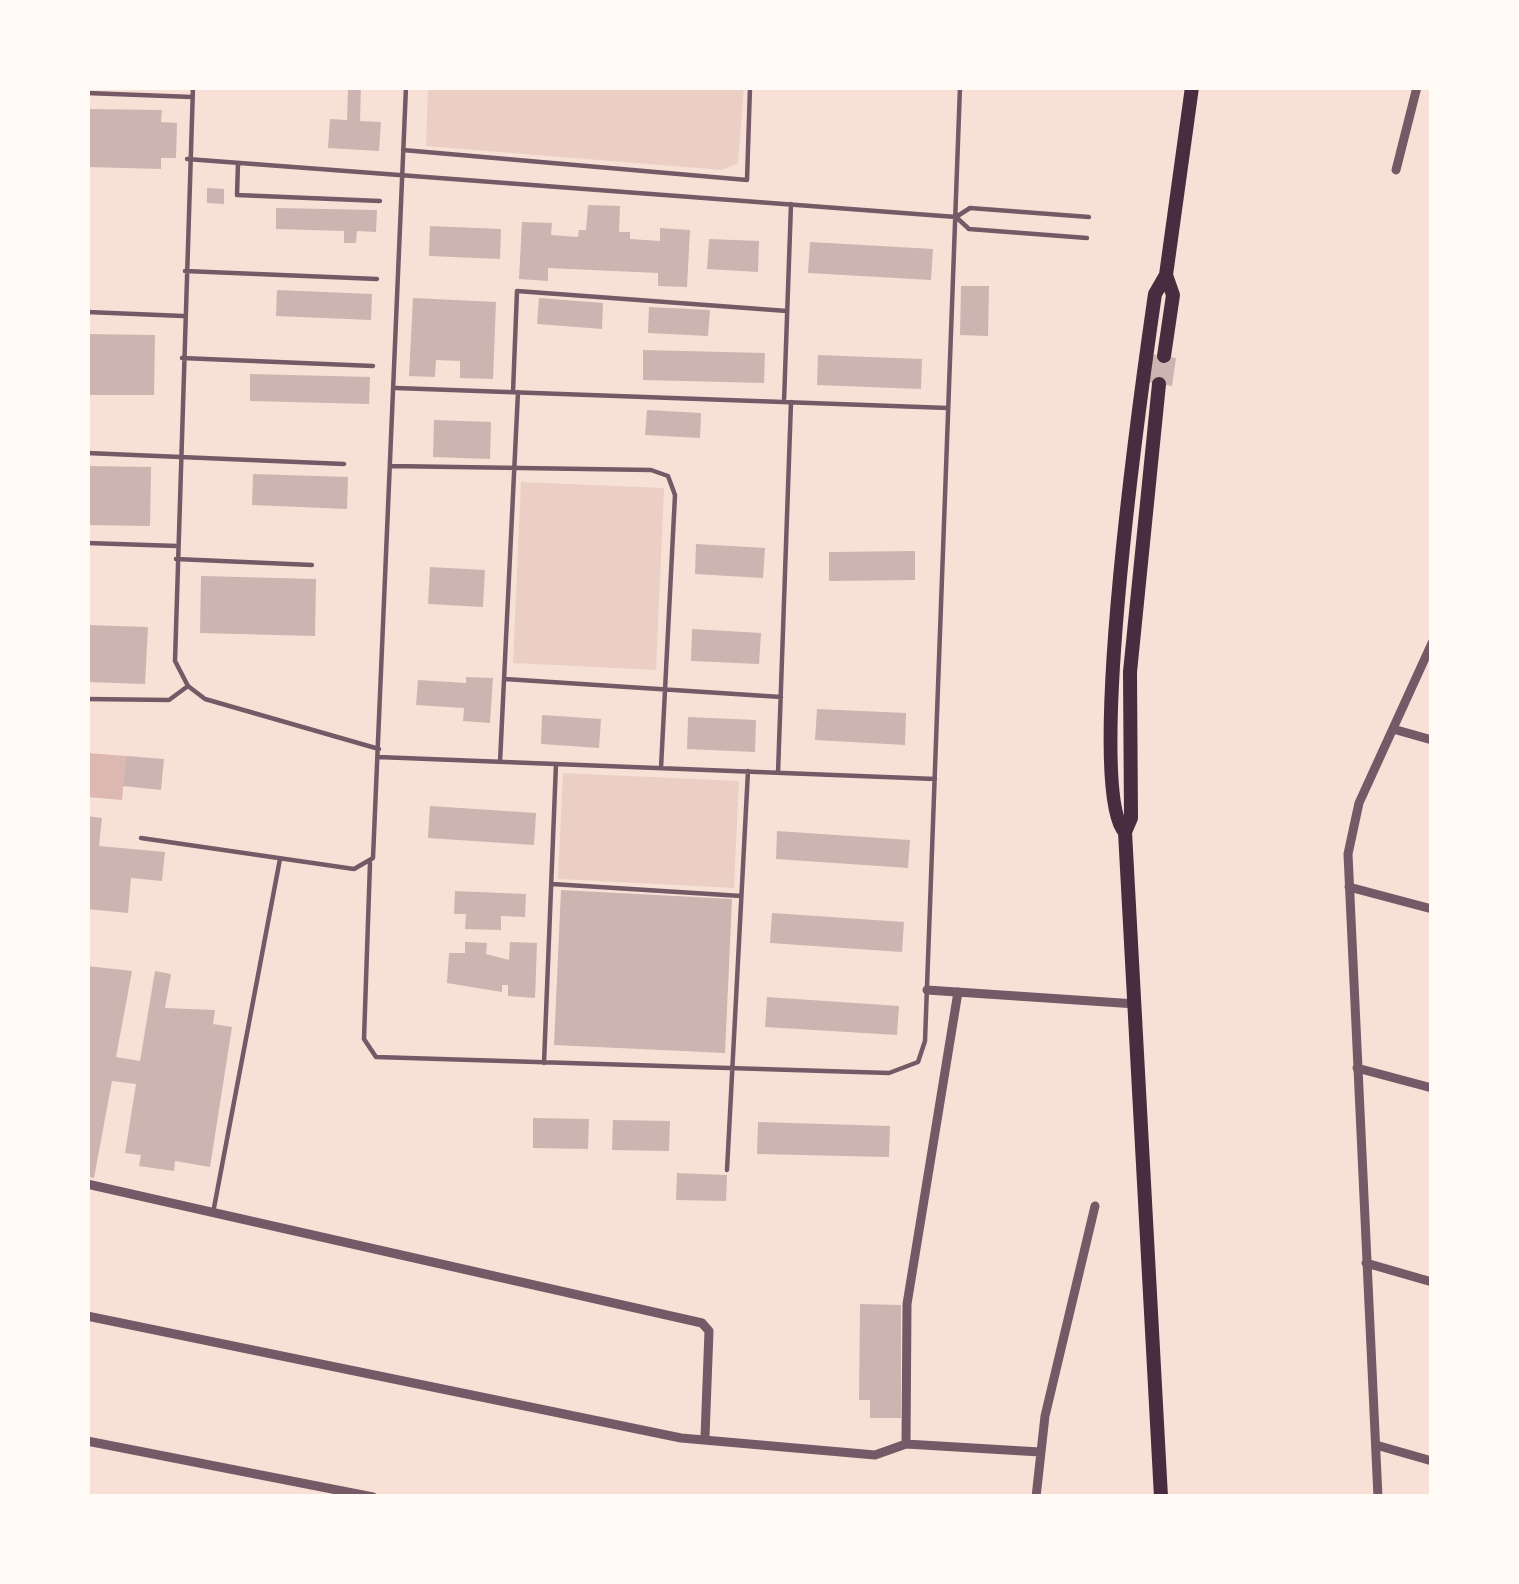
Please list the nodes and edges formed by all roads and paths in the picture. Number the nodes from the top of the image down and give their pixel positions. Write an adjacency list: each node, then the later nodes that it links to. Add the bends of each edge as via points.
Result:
1 (193, 87): 8 (lane)
2 (406, 87): 9 (lane)
3 (750, 87): 9 (lane, via 747,180)
4 (960, 87): 16 (lane)
5 (1192, 87): 20 (main road)
6 (1417, 87): 12 (street)
7 (87, 93): 8 (lane)
8 (192, 97): 10 (lane)
9 (403, 150): 13 (lane)
10 (188, 158): 11 (lane); 19 (lane)
11 (238, 161): 13 (lane); 14 (lane, via 237,194)
12 (1396, 170)
13 (402, 172): 15 (lane); 29 (lane)
14 (380, 201)
15 (791, 203): 16 (lane); 22 (lane)
16 (956, 217): 17 (lane, via 970,208); 18 (lane, via 968,229); 32 (lane)
17 (1089, 217)
18 (1087, 238)
19 (184, 271): 21 (lane); 24 (lane)
20 (1166, 274): 25 (main road, via 1173,295); 57 (main road, via 1155,294 1122,562 1112,745 1116,821)
21 (376, 279)
22 (788, 310): 30 (lane, via 517,291); 31 (lane)
23 (87, 312): 24 (lane)
24 (183, 316): 26 (lane)
25 (1168, 357)
26 (182, 358): 27 (lane); 34 (lane)
27 (373, 366)
28 (1164, 385): 57 (main road, via 1130,672)
29 (394, 388): 30 (lane); 36 (lane)
30 (515, 392): 31 (lane); 37 (lane)
31 (788, 402): 32 (lane); 46 (lane)
32 (948, 408): 56 (lane)
33 (87, 453): 34 (lane)
34 (179, 457): 35 (lane); 39 (lane)
35 (344, 464)
36 (390, 466): 37 (lane); 50 (lane)
37 (514, 468): 43 (lane); 45 (lane, via 651,470 672,480)
38 (87, 543): 39 (lane)
39 (177, 546): 40 (lane)
40 (176, 560): 41 (lane); 44 (lane, via 174,652)
41 (312, 565)
42 (1432, 643): 48 (street)
43 (504, 679): 45 (lane); 51 (lane)
44 (188, 686): 47 (lane, via 169,700); 50 (lane, via 216,703)
45 (664, 689): 46 (lane); 53 (lane)
46 (781, 697): 55 (lane)
47 (87, 699)
48 (1393, 730): 49 (street); 62 (street, via 1352,826)
49 (1432, 740)
50 (378, 753): 51 (lane); 60 (lane)
51 (500, 762): 52 (lane)
52 (556, 764): 53 (lane); 61 (lane)
53 (661, 768): 54 (lane)
54 (748, 771): 55 (lane); 63 (lane)
55 (778, 772): 56 (lane)
56 (934, 778): 65 (lane)
57 (1125, 832): 67 (main road)
58 (141, 838): 59 (lane)
59 (280, 859): 60 (lane, via 354,869); 75 (lane)
60 (370, 863): 68 (lane, via 368,1050 381,1059)
61 (552, 884): 63 (lane); 68 (lane)
62 (1348, 887): 64 (street); 70 (street)
63 (741, 896): 69 (lane)
64 (1432, 910)
65 (927, 990): 66 (street); 69 (lane, via 925,1049 907,1070)
66 (958, 992): 67 (street); 81 (street, via 907,1304)
67 (1136, 1004): 87 (main road)
68 (544, 1063): 69 (lane)
69 (732, 1068): 72 (lane)
70 (1357, 1068): 71 (street); 76 (street)
71 (1432, 1088)
72 (727, 1170)
73 (87, 1184): 75 (street)
74 (1095, 1206): 83 (street)
75 (213, 1213): 79 (street, via 702,1323 710,1331)
76 (1366, 1263): 77 (street); 82 (street)
77 (1432, 1282)
78 (87, 1316): 79 (street, via 608,1427)
79 (705, 1437): 81 (street, via 875,1455)
80 (87, 1442): 85 (street)
81 (906, 1444): 83 (street)
82 (1376, 1445): 84 (street); 88 (street)
83 (1040, 1452): 86 (street)
84 (1432, 1461)
85 (373, 1497)
86 (1036, 1497)
87 (1160, 1497)
88 (1378, 1497)

